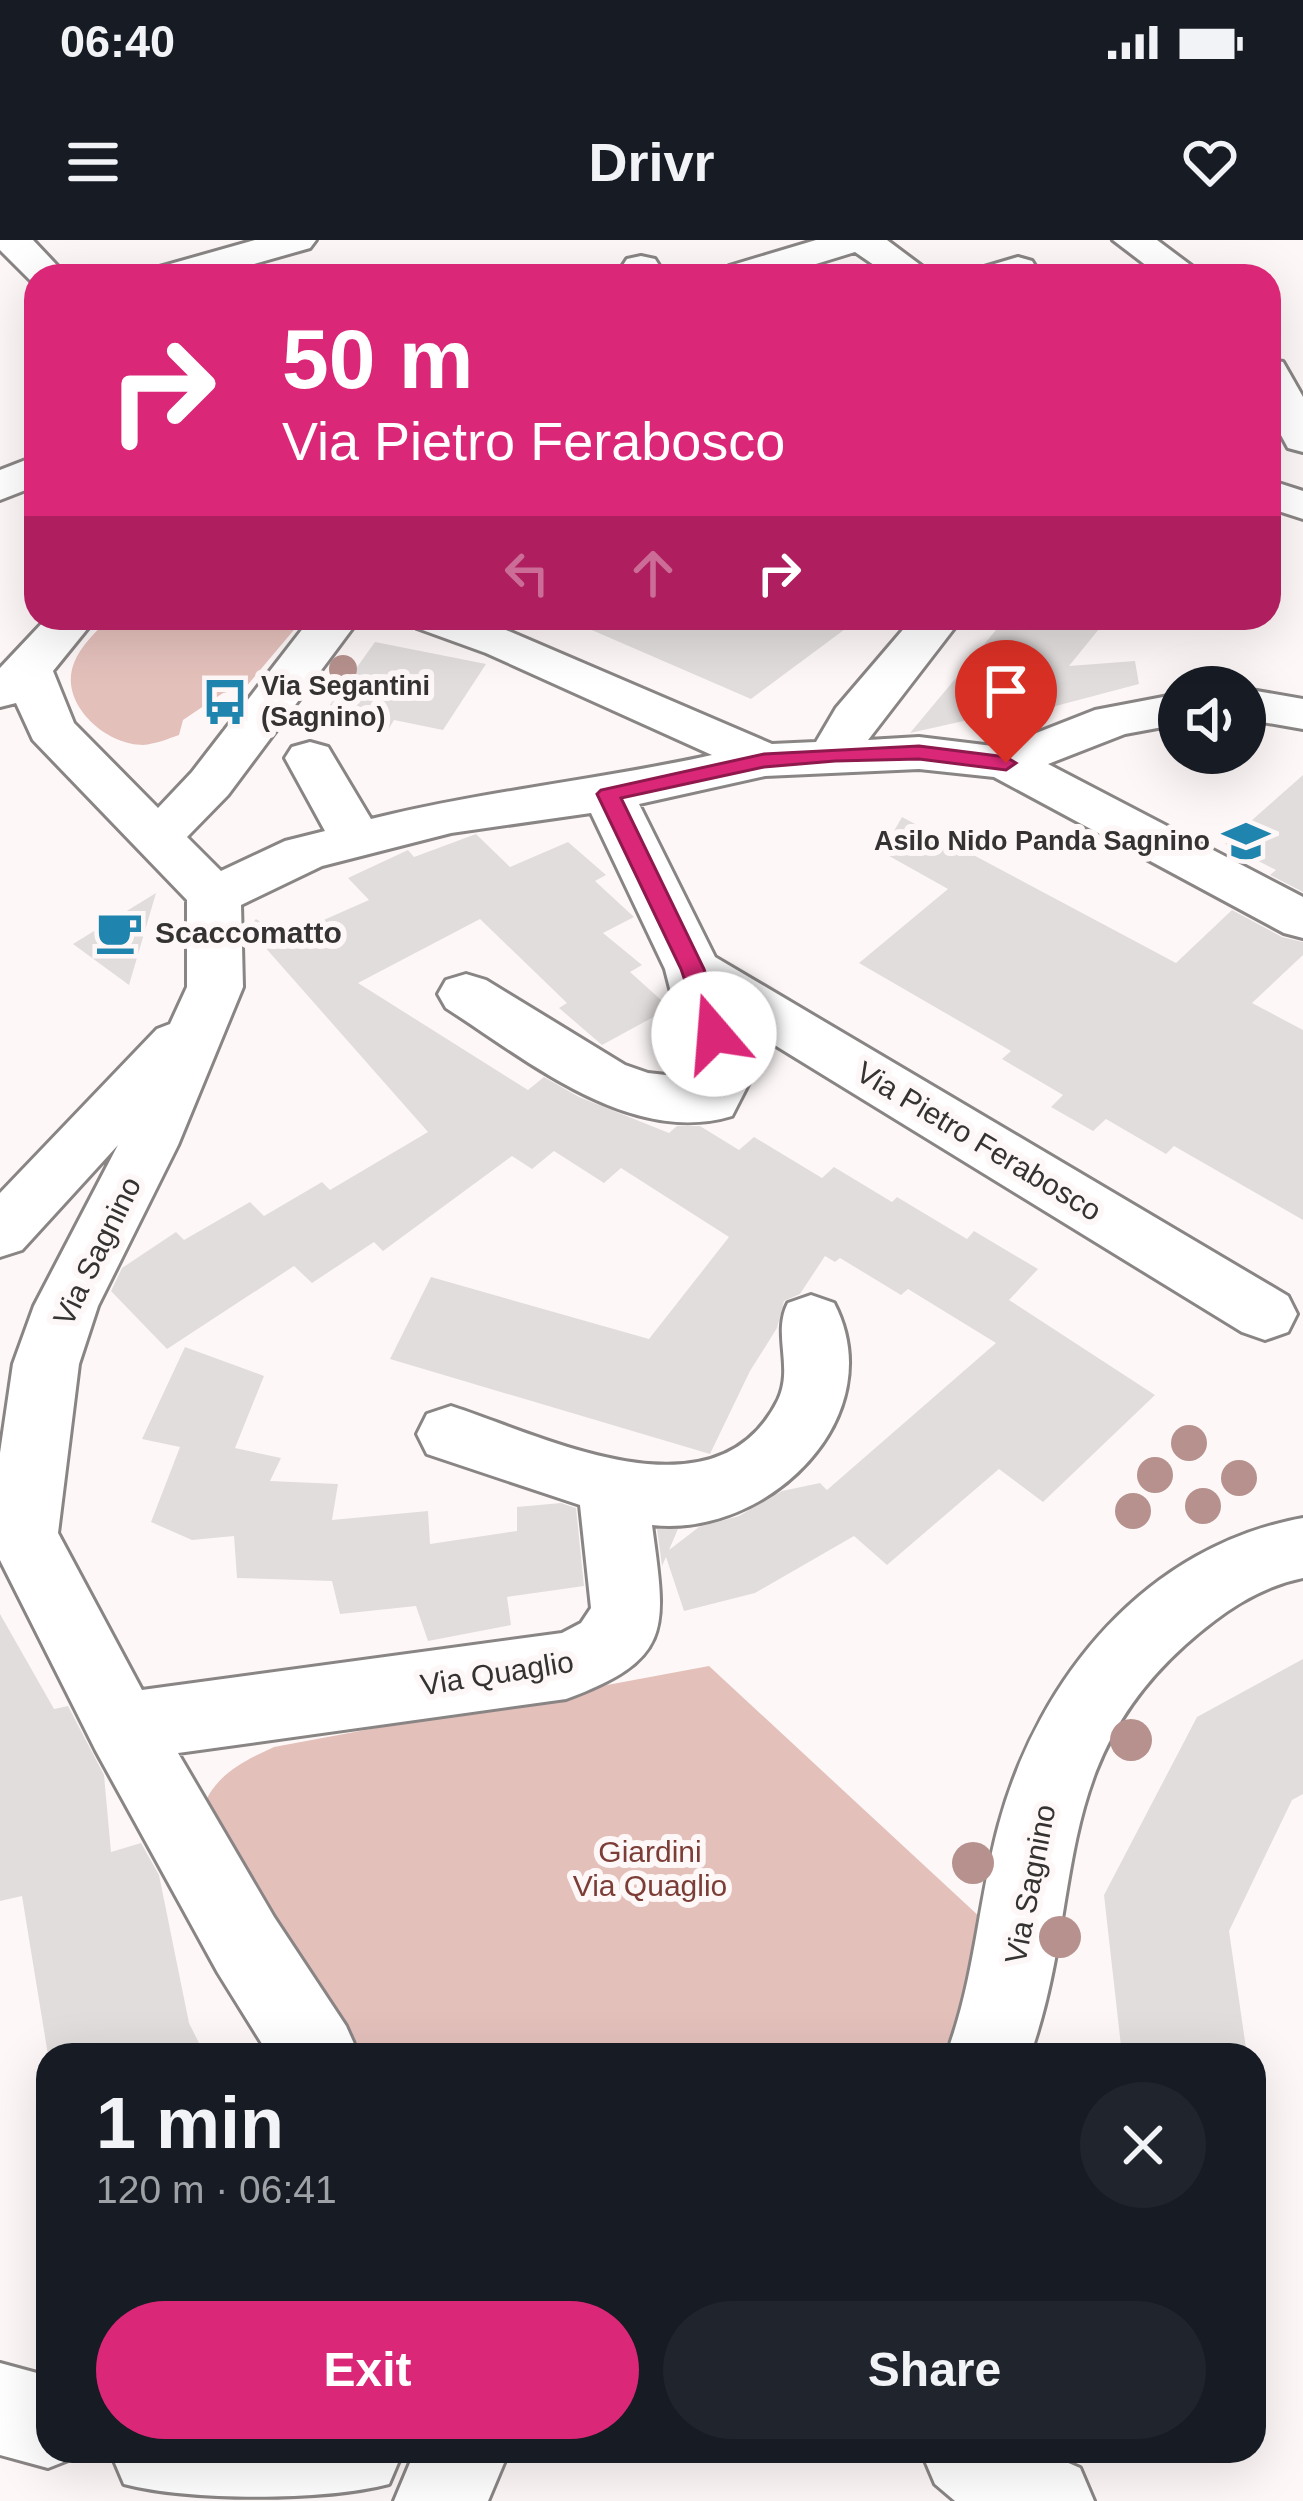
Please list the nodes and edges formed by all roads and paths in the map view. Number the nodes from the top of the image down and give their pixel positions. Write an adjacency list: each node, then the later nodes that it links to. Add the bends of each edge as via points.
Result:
1 (11, 240): 5 (street)
2 (1132, 240): 9 (street)
3 (302, 244): 6 (street)
4 (860, 246): 7 (street); 8 (street)
5 (36, 264)
6 (220, 264)
7 (785, 264)
8 (894, 264)
9 (1168, 264)
10 (1281, 395): 11 (street)
11 (1303, 440)
12 (61, 630): 16 (street)
13 (327, 630): 20 (street)
14 (518, 630): 24 (street)
15 (928, 630): 21 (street, via 854,718)
16 (14, 681): 23 (street)
17 (1266, 708): 19 (street)
18 (1158, 713): 25 (street, via 1113,721)
19 (1303, 714)
20 (247, 732): 23 (street, via 204,757 158,770 106,769); 27 (street, via 210,788)
21 (835, 754): 24 (street); 25 (street)
22 (310, 758): 28 (street)
23 (83, 759): 27 (street)
24 (764, 760): 26 (street)
25 (1006, 763): 30 (street)
26 (608, 794): 28 (street); 31 (street)
27 (156, 835): 29 (street)
28 (355, 837): 29 (street)
29 (214, 896): 33 (street, Via Sagnino, via 215,987)
30 (1303, 920)
31 (693, 969): 32 (street, via 724,1075 711,1101 644,1094 604,1080); 35 (street, Via Pietro Ferabosco)
32 (466, 994)
33 (207, 1012): 34 (street); 40 (street, Via Sagnino, via 66,1306 32,1445 23,1535)
34 (0, 1234)
35 (1265, 1314)
36 (811, 1321): 38 (street, via 819,1340 816,1397 783,1447 728,1484 698,1493 645,1496)
37 (451, 1434): 38 (street)
38 (612, 1487): 40 (street, Via Quaglio, via 625,1628 595,1654 566,1666)
39 (1303, 1548): 42 (street, Via Sagnino, via 1202,1587 1103,1679 1044,1798)
40 (122, 1726): 41 (street, Via Sagnino)
41 (308, 2043)
42 (993, 2043)
43 (0, 2409): 44 (street)
44 (36, 2419)
45 (457, 2463): 47 (street)
46 (982, 2463): 48 (street)
47 (441, 2501)
48 (1047, 2501)

